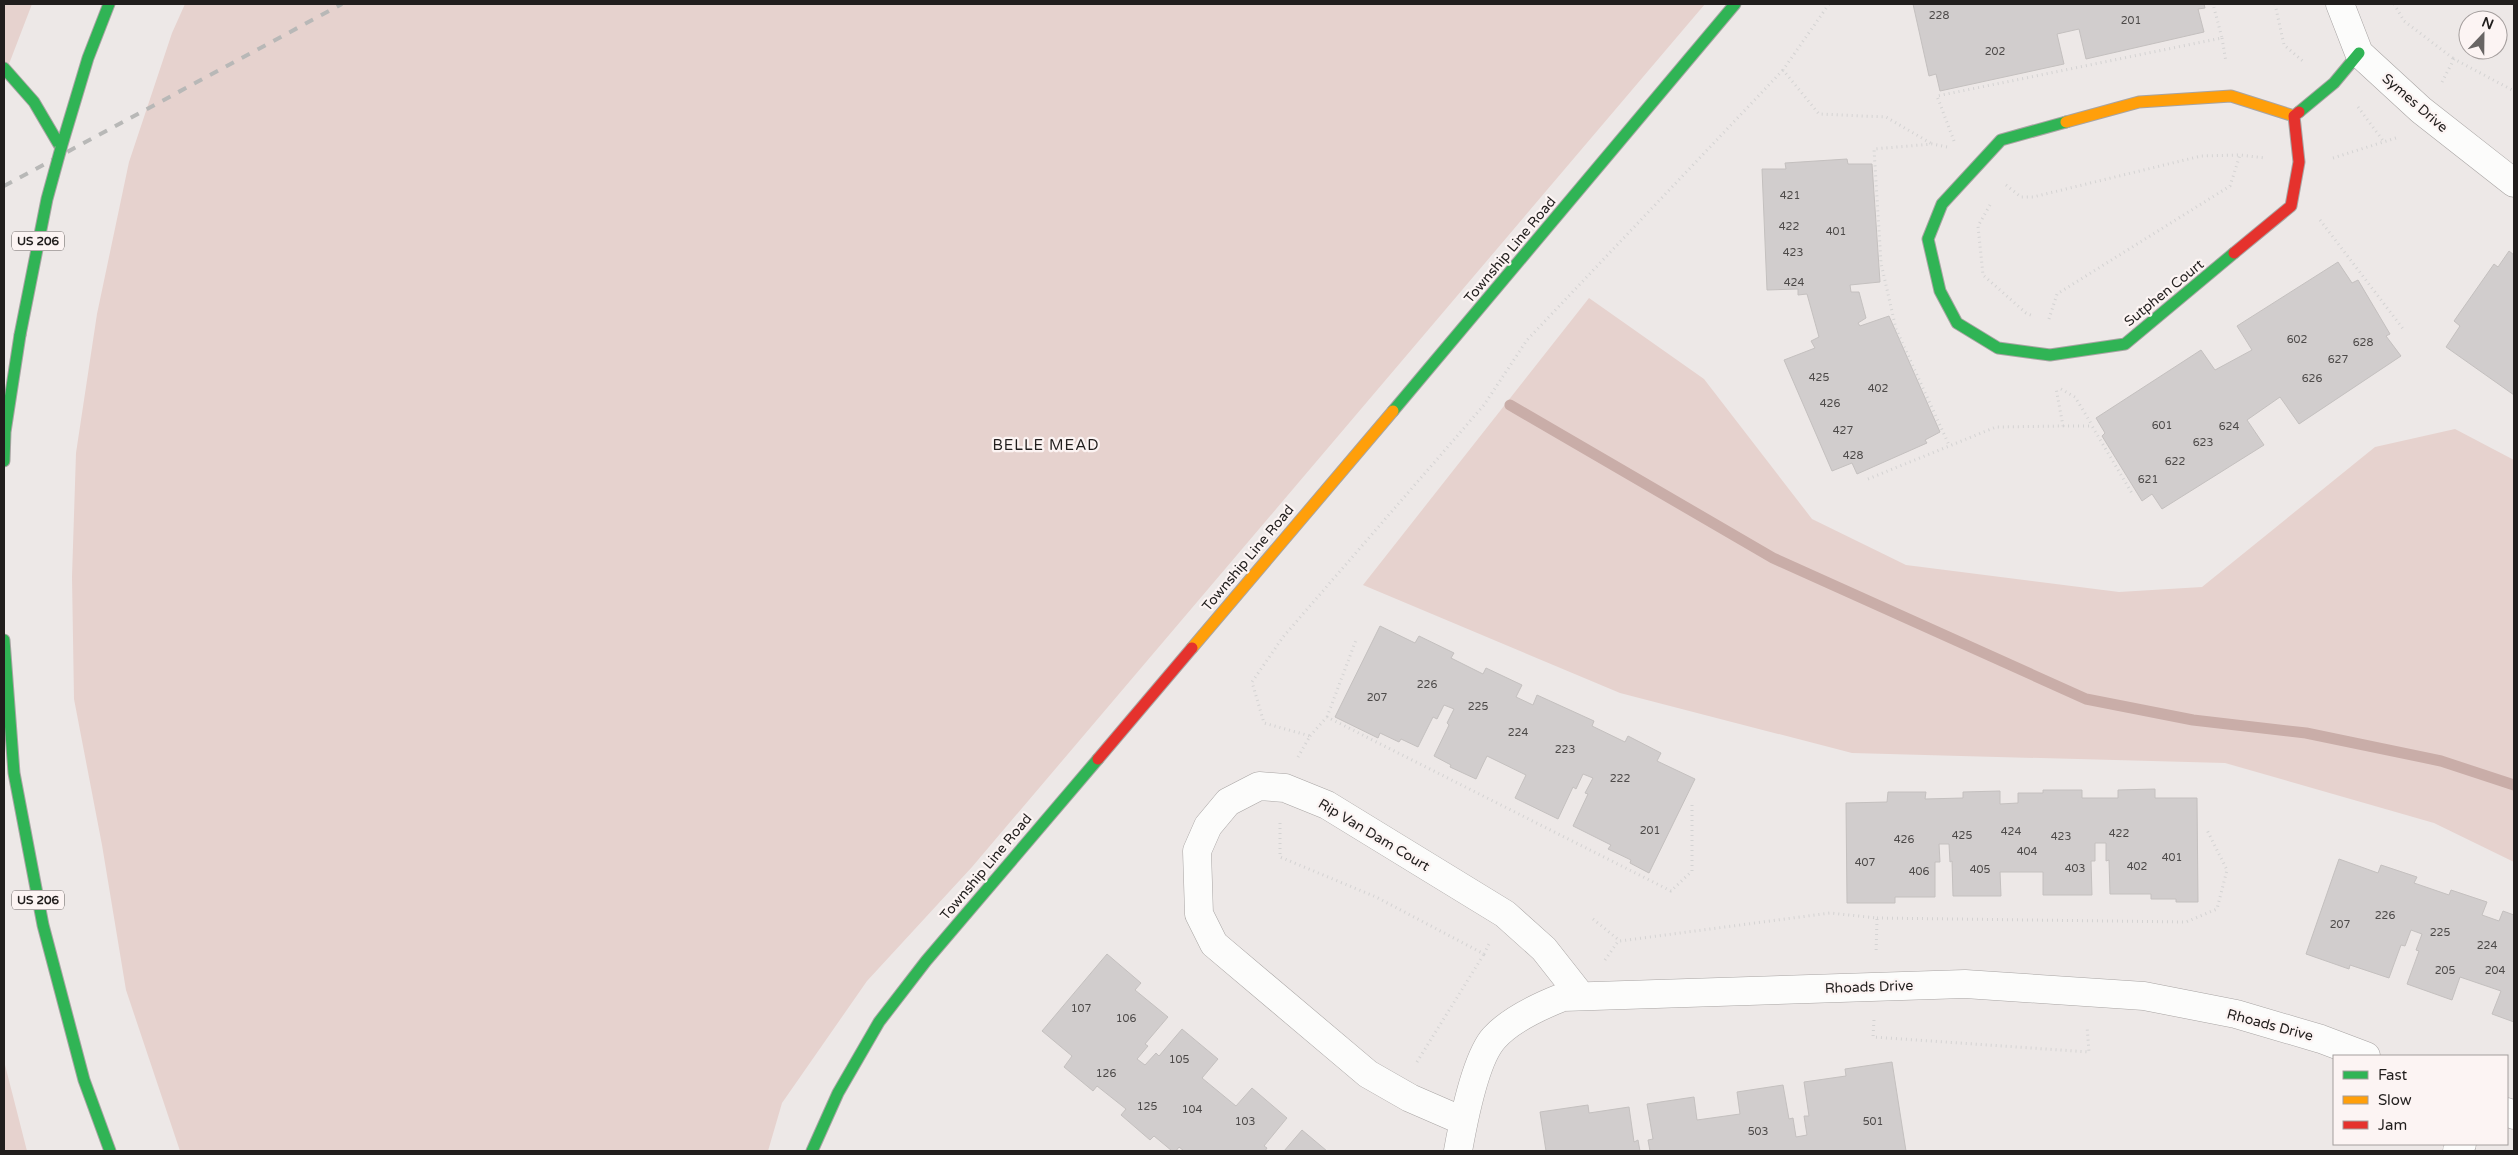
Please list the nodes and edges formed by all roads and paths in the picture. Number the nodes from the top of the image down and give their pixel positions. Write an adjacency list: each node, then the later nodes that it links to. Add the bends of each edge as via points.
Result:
1 (109, 4): 20 (main road, US 206, via 88,58)
2 (1735, 4): 52 (main road, Township Line Road, via 926,961 879,1022 838,1093)
3 (1829, 4): 12 (path)
4 (2213, 4): 21 (path, via 2222,38 1937,96)
5 (2275, 4): 10 (path, via 2284,45)
6 (2340, 4): 8 (street, Symes Drive)
7 (2394, 4): 9 (path, via 2404,21)
8 (2359, 53): 16 (main road, via 2334,83); 26 (street, Symes Drive, via 2421,110)
9 (2454, 59): 13 (path); 14 (path)
10 (2309, 66)
11 (4, 68): 20 (main road, via 34,102)
12 (1783, 70): 19 (path, via 1819,114 1886,117); 40 (path, via 1527,340 1484,405 1283,637 1252,682 1264,723)
13 (2440, 86)
14 (2514, 91)
15 (2356, 104): 18 (path)
16 (2294, 116): 28 (main road, via 2300,162); 28 (main road, Sutphen Court, via 2231,96 2138,102 2001,140 1942,204 1928,239 1940,291 1956,323 1998,348 2050,356 2125,344)
17 (2406, 134): 18 (path)
18 (2384, 142): 24 (path)
19 (1932, 144)
20 (61, 148): 34 (main road, US 206, bridge, via 26,299 5,432)
21 (1957, 148)
22 (2240, 155): 23 (path); 25 (path, via 2202,156 2033,197 2021,197); 27 (path, via 2230,186 2057,294 2048,322 2026,313 1983,275 1978,226)
23 (2267, 159)
24 (2329, 159)
25 (2003, 183)
26 (2514, 183)
27 (1993, 200)
28 (2291, 206): 29 (path, via 2323,221)
29 (2404, 330)
30 (2053, 382): 31 (path)
31 (2055, 386): 32 (path); 33 (path, via 2075,397)
32 (2063, 426): 33 (path); 35 (path, via 1996,426)
33 (2092, 426): 36 (path)
34 (4, 461)
35 (1868, 479)
36 (2133, 494)
37 (4, 640): 51 (main road, US 206, via 14,773 43,924 84,1080)
38 (1356, 640): 39 (path)
39 (1328, 717): 40 (path); 42 (path, via 1671,891 1692,871)
40 (1310, 736): 41 (path)
41 (1285, 788): 44 (street, Rip Van Dam Court, via 1327,805); 46 (path, via 1279,834 1280,857 1376,897); 49 (street, Rip Van Dam Court, via 1259,786 1228,802 1208,826 1197,851 1199,914 1214,944 1368,1074)
42 (1692, 802)
43 (2206, 828): 45 (path, via 2227,870 2217,909 2186,922)
44 (1505, 914): 46 (path); 47 (street, Rip Van Dam Court, via 1544,949)
45 (1877, 918)
46 (1484, 954): 49 (path)
47 (1581, 996): 48 (street, Rhoads Drive, via 1965,984 2144,996 2236,1014 2320,1038); 50 (street, Rhoads Drive, via 1563,997 1530,1010 1494,1038 1482,1060)
48 (2363, 1055)
49 (1399, 1092): 50 (street, Rip Van Dam Court)
50 (1463, 1121): 53 (street, Rhoads Drive)
51 (110, 1151)
52 (812, 1151)
53 (1458, 1151)

